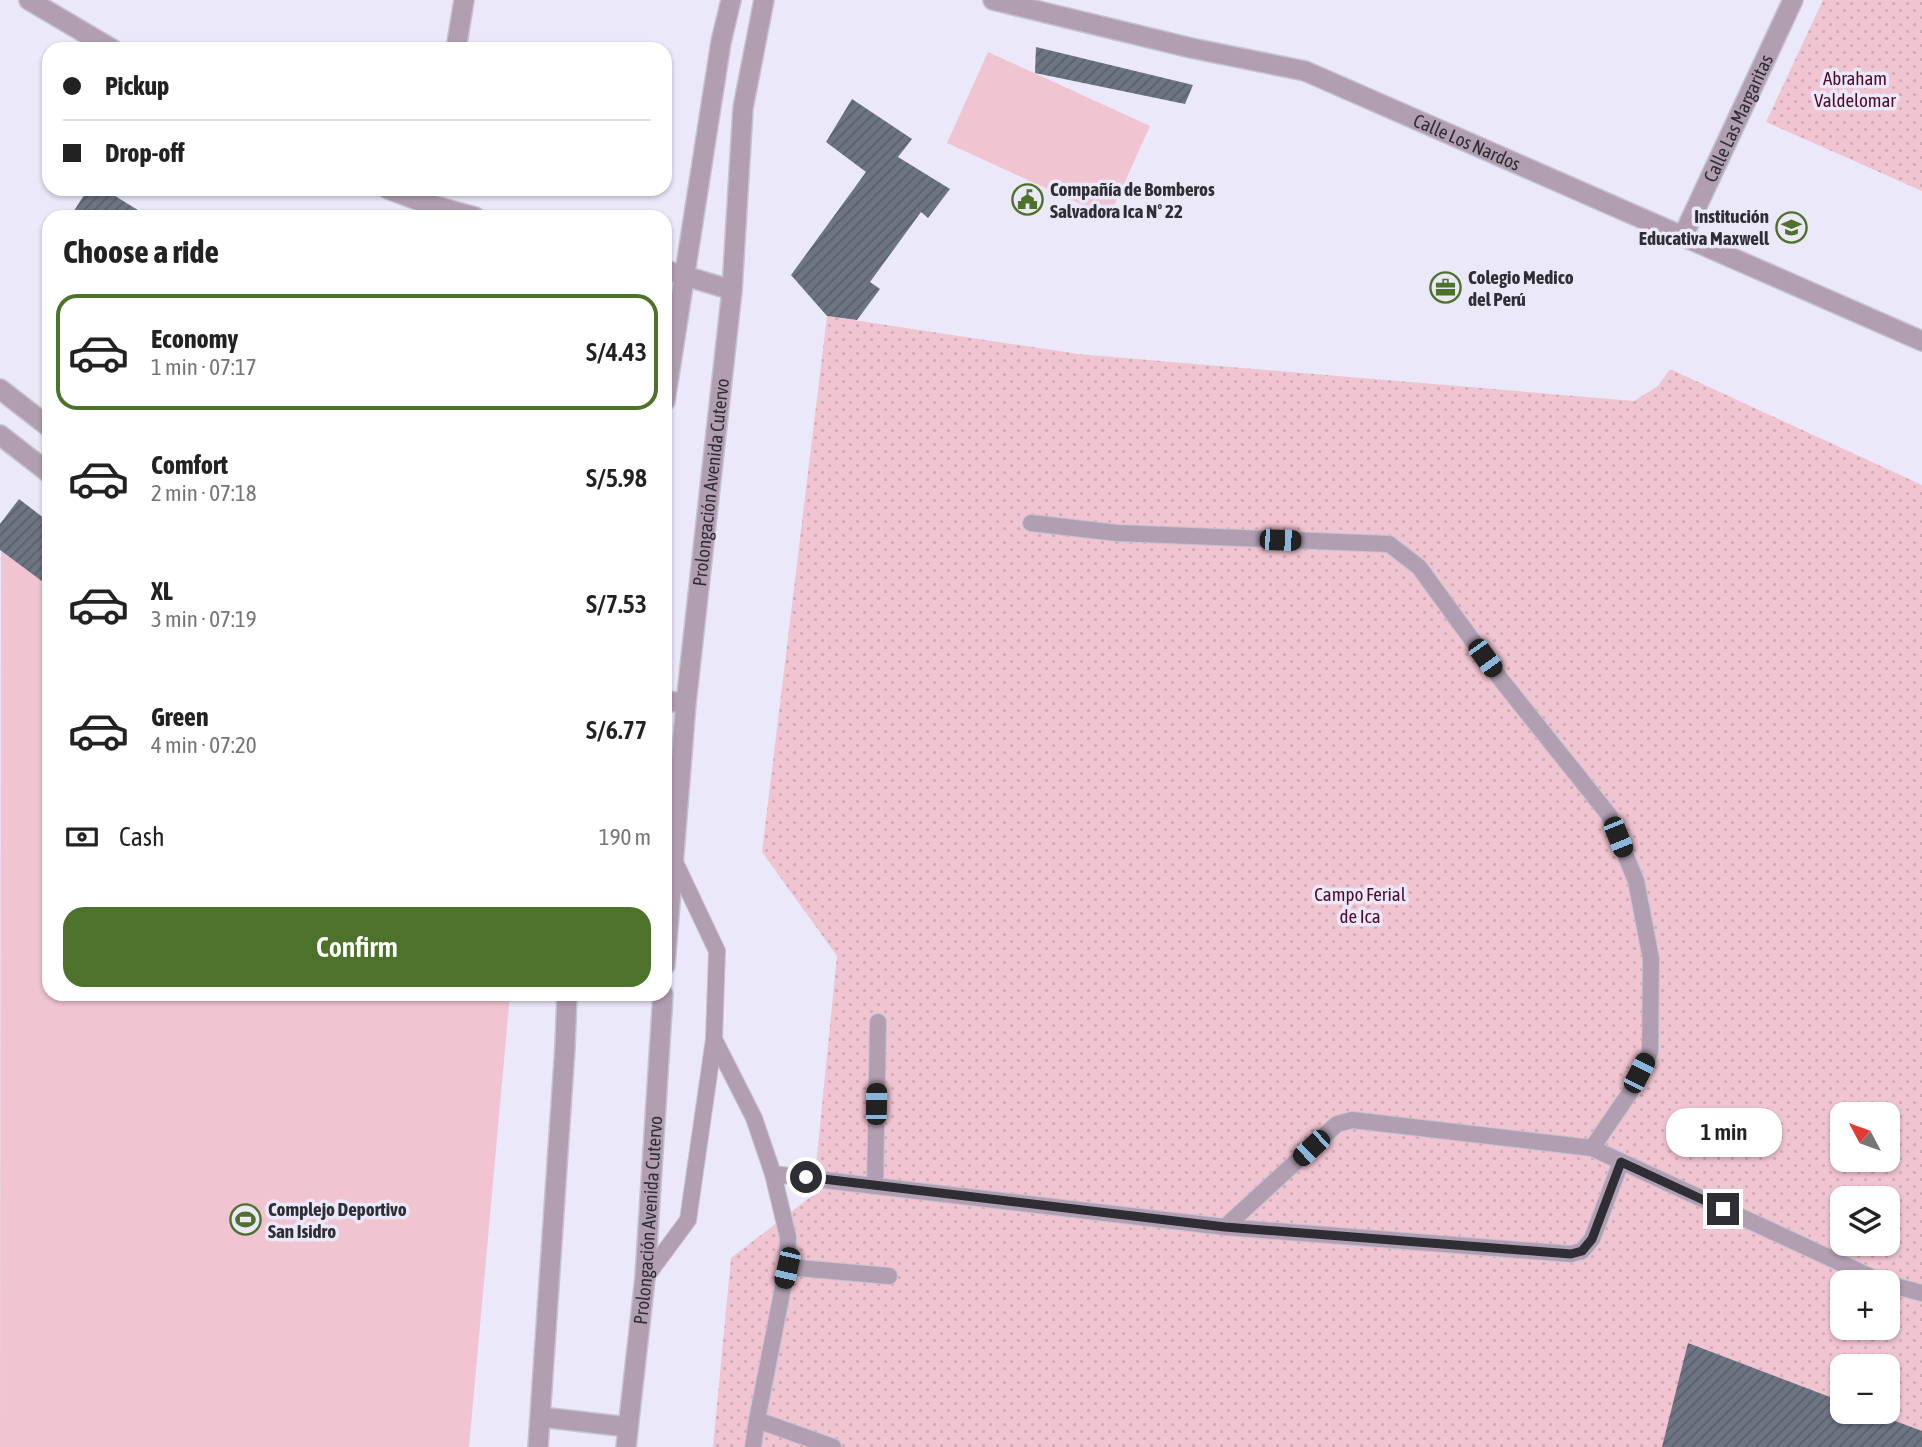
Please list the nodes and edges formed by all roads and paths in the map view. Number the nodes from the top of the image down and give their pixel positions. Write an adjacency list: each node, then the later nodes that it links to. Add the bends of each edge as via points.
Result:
1 (29, 0): 7 (street)
2 (464, 0): 8 (street)
3 (731, 0): 14 (street)
4 (764, 0): 15 (street, Prolongación Avenida Cutervo, via 743,108)
5 (993, 0): 12 (street, Calle Los Nardos, via 1305,71)
6 (1793, 0): 12 (street, Calle Las Margaritas)
7 (100, 42)
8 (457, 42)
9 (408, 196): 10 (street)
10 (428, 203): 11 (street)
11 (452, 210)
12 (1683, 236): 16 (street, Calle Los Nardos)
13 (672, 272): 14 (street)
14 (684, 275): 15 (street); 17 (street)
15 (732, 289): 24 (street, Prolongación Avenida Cutervo)
16 (1922, 341)
17 (672, 355)
18 (0, 389): 19 (street)
19 (42, 422)
20 (0, 435): 21 (street)
21 (42, 468)
22 (1031, 523): 31 (lane, via 1117,533 1389,544 1419,567 1609,815 1636,881 1651,959 1650,1052 1629,1094)
23 (672, 702): 24 (street)
24 (686, 703): 25 (street, Prolongación Avenida Cutervo)
25 (672, 828)
26 (672, 861): 30 (lane, via 718,951)
27 (567, 1001): 42 (street)
28 (663, 1001): 39 (street, Prolongación Avenida Cutervo)
29 (878, 1022): 34 (lane)
30 (714, 1038): 33 (lane, via 754,1118); 39 (lane, via 688,1220)
31 (1592, 1148): 32 (lane); 35 (lane, via 1352,1120 1337,1124)
32 (1621, 1162): 35 (lane, via 1592,1239 1582,1251 1571,1254); 37 (lane)
33 (773, 1174): 34 (lane); 36 (lane, via 788,1237)
34 (875, 1186): 35 (lane)
35 (1225, 1227)
36 (787, 1268): 38 (lane); 43 (lane)
37 (1858, 1270)
38 (888, 1276)
39 (645, 1278): 44 (street, Prolongación Avenida Cutervo)
40 (1900, 1287): 41 (lane)
41 (1922, 1293)
42 (541, 1417): 44 (street); 45 (street)
43 (757, 1420): 47 (lane); 48 (lane)
44 (628, 1427): 46 (street, Prolongación Avenida Cutervo)
45 (538, 1447)
46 (626, 1447)
47 (753, 1447)
48 (833, 1447)

